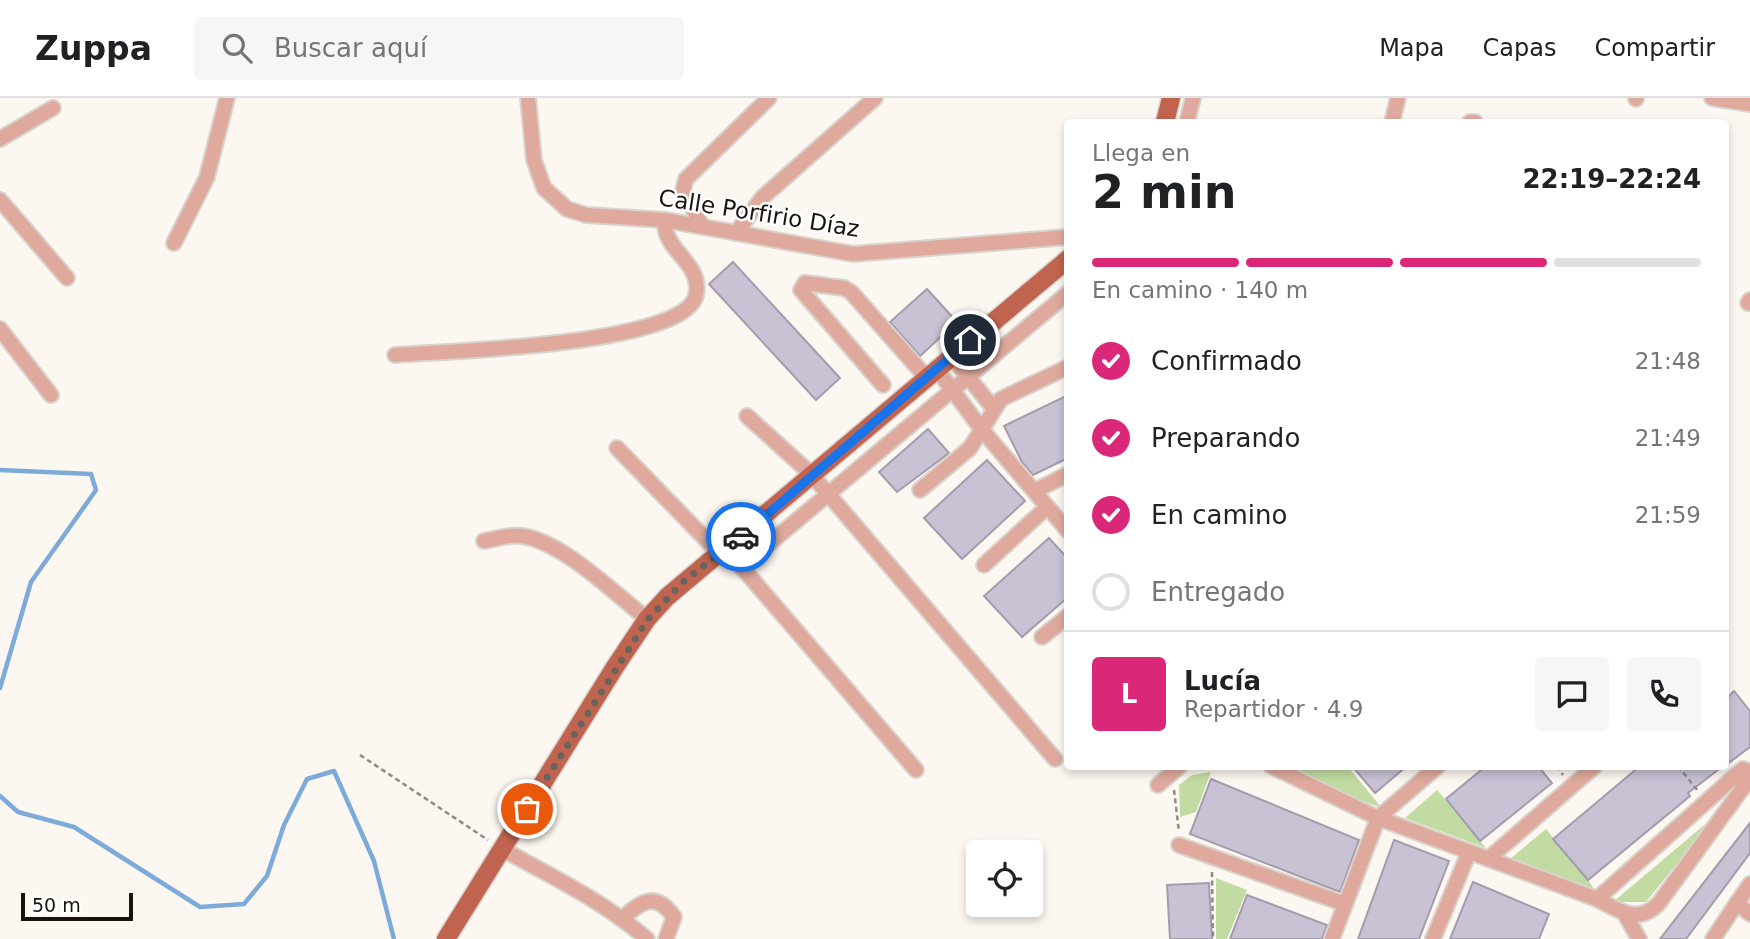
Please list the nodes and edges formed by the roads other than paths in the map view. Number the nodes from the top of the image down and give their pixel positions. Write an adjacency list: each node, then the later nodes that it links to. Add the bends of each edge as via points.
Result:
1 (227, 98): 20 (street, via 207,177)
2 (528, 98): 16 (street, Calle Porfirio Díaz, via 534,160 550,196 567,209 586,215)
3 (769, 98): 17 (street, via 686,179 683,190)
4 (875, 98): 18 (street, via 763,197)
5 (1171, 98): 11 (main road)
6 (1193, 98): 12 (street)
7 (1398, 98): 13 (street)
8 (1712, 98): 9 (street)
9 (1750, 104)
10 (54, 108): 14 (street)
11 (1166, 119)
12 (1188, 119)
13 (1393, 119)
14 (0, 139)
15 (0, 200): 22 (street)
16 (665, 220): 17 (street, Calle Porfirio Díaz); 25 (street, via 667,240 690,265 697,285 692,305 677,316 559,344)
17 (702, 226): 18 (street, Calle Porfirio Díaz)
18 (736, 233): 19 (street, Calle Porfirio Díaz, via 853,254)
19 (1064, 237)
20 (174, 243)
21 (1064, 262): 26 (main road)
22 (67, 278)
23 (1064, 296): 29 (street)
24 (0, 329): 32 (street)
25 (395, 355)
26 (951, 356): 28 (main road); 29 (street)
27 (1064, 369): 33 (street, via 1011,393)
28 (931, 372): 30 (street, via 851,292 805,283 801,290); 31 (street); 37 (main road)
29 (967, 376): 31 (street); 33 (street)
30 (883, 384)
31 (951, 390): 35 (street); 41 (street)
32 (51, 395)
33 (994, 410): 35 (street)
34 (747, 416): 37 (street)
35 (983, 431): 39 (street, via 970,448); 40 (street)
36 (617, 447): 45 (street)
37 (811, 474): 41 (street); 45 (main road)
38 (1064, 476): 40 (street)
39 (920, 490)
40 (1035, 491): 42 (street)
41 (828, 494): 46 (street); 51 (street)
42 (1047, 507): 43 (street); 47 (street)
43 (1064, 526)
44 (484, 541): 48 (street, via 520,535 539,541)
45 (720, 555): 46 (street); 48 (main road, via 684,581)
46 (739, 564): 52 (street)
47 (984, 565)
48 (648, 619): 61 (main road)
49 (1064, 619): 50 (street)
50 (1042, 637)
51 (1055, 759)
52 (916, 770)
53 (1176, 770): 58 (street)
54 (1280, 770): 59 (street)
55 (1433, 770): 59 (street)
56 (1590, 770): 63 (street)
57 (1748, 773): 65 (street); 68 (street, via 1659,903 1646,914)
58 (1158, 785)
59 (1378, 818): 62 (street); 67 (street)
60 (1179, 845): 67 (street)
61 (502, 849): 70 (street, via 574,886); 71 (main road)
62 (1469, 852): 63 (street); 75 (street)
63 (1488, 859): 65 (street)
64 (1750, 884): 66 (street)
65 (1597, 899): 68 (street)
66 (1737, 903): 69 (street); 77 (street)
67 (1345, 904): 74 (street)
68 (1625, 914): 76 (street)
69 (1750, 914)
70 (623, 918): 72 (street); 73 (street, via 640,903 655,901 666,906 674,917)
71 (446, 939)
72 (648, 939)
73 (666, 939)
74 (1332, 939)
75 (1433, 939)
76 (1639, 939)
77 (1713, 939)

